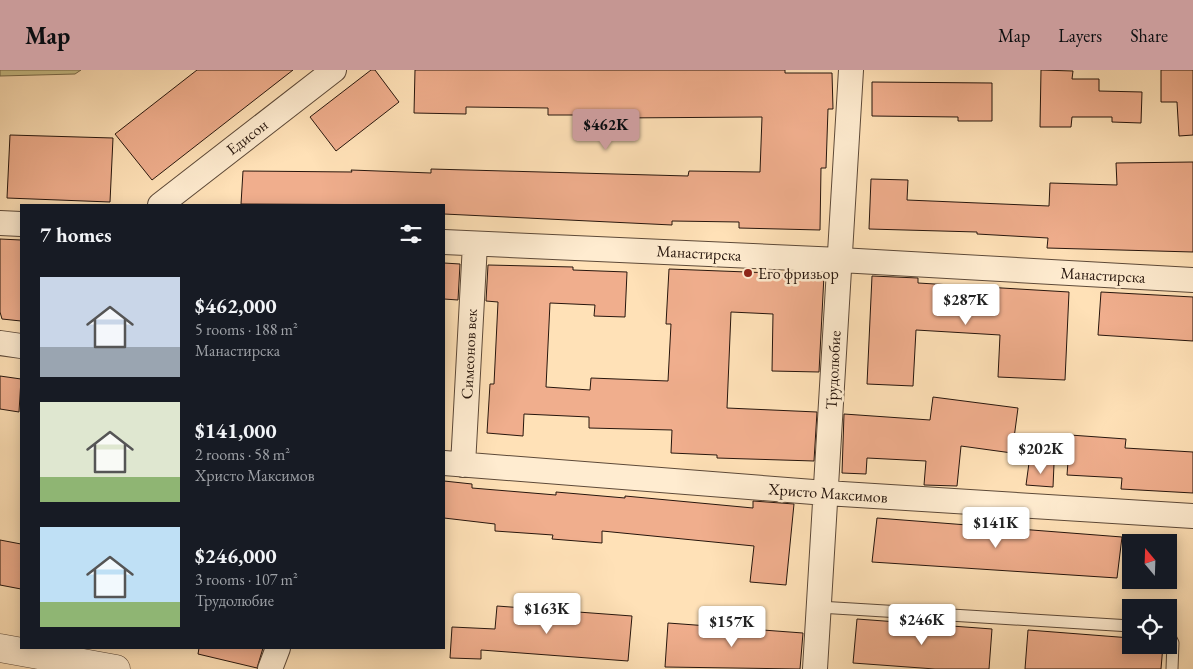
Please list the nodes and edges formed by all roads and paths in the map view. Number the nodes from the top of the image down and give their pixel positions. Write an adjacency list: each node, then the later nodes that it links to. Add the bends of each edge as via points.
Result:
1 (334, 70): 3 (street, Едисон)
2 (851, 70): 8 (street, Трудолюбие)
3 (161, 204)
4 (0, 223): 5 (street)
5 (20, 224)
6 (445, 242): 7 (street, Манастирска)
7 (474, 244): 8 (street, Манастирска); 12 (street, Симеонов век)
8 (840, 260): 9 (street, Манастирска); 13 (street, Трудолюбие)
9 (1193, 280)
10 (0, 343): 11 (street)
11 (20, 346)
12 (450, 461): 13 (street, Христо Максимов)
13 (826, 493): 14 (street, Христо Максимов); 15 (street, Трудолюбие)
14 (1193, 516)
15 (819, 607): 16 (lane); 22 (street, Трудолюбие)
16 (1122, 625)
17 (0, 648): 20 (street)
18 (278, 649): 21 (street)
19 (1173, 654): 23 (lane)
20 (116, 669)
21 (270, 669)
22 (815, 669)
23 (1172, 669)

